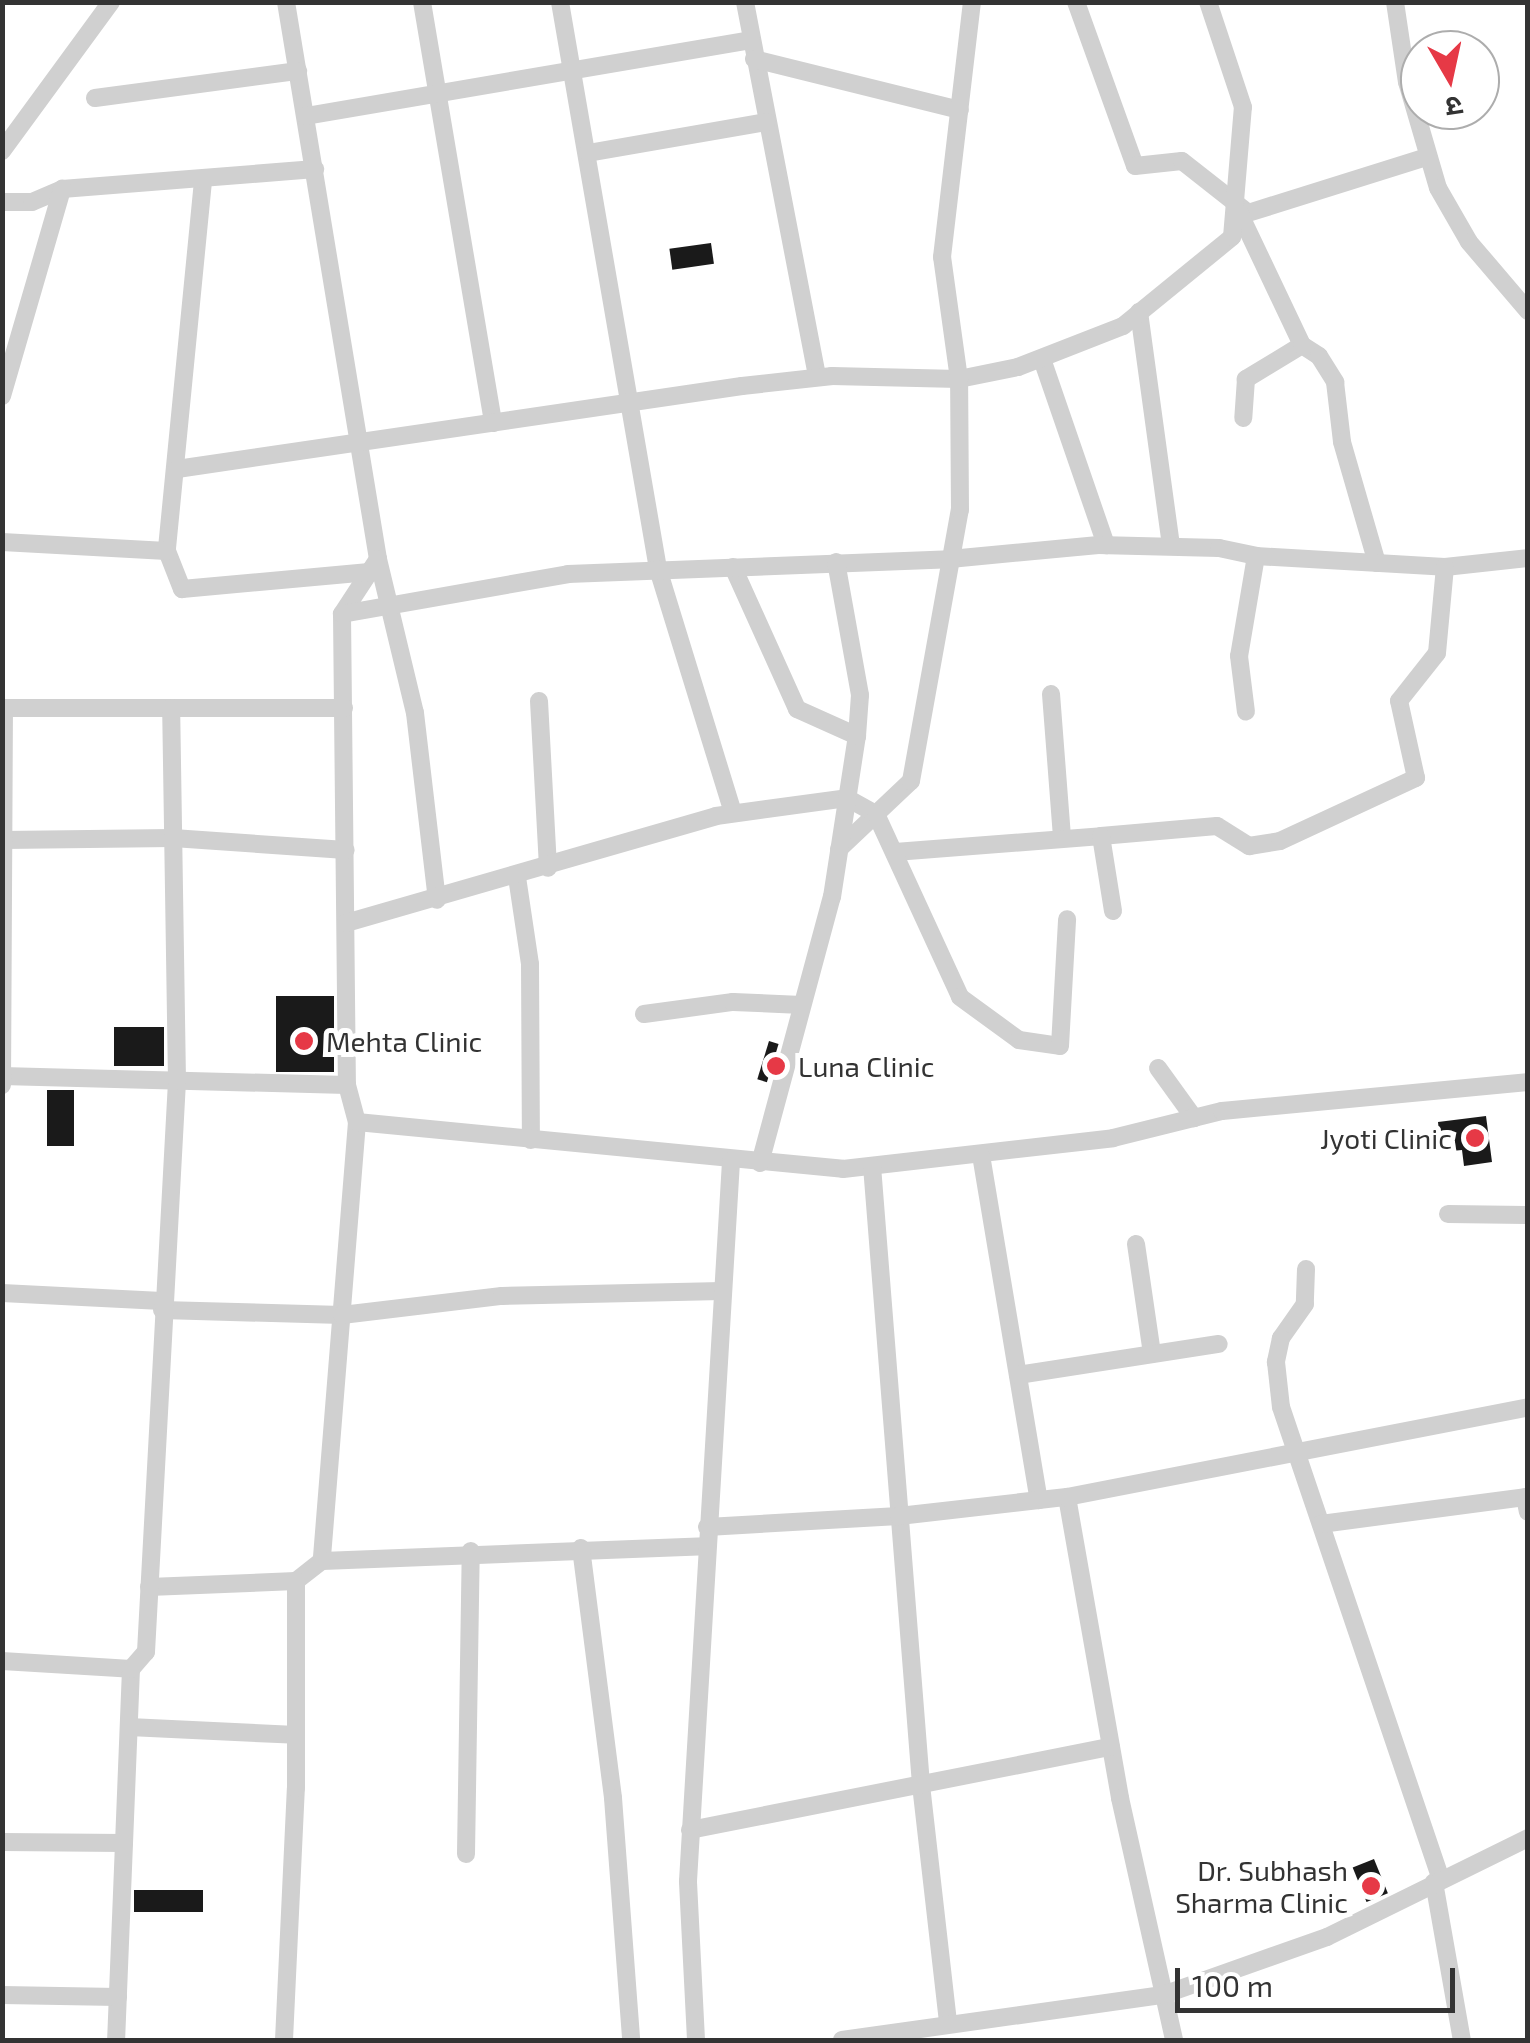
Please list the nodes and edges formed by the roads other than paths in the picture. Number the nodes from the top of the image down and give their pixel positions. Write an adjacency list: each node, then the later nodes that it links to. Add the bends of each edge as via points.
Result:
1 (111, 2): 19 (street)
2 (286, 2): 13 (street)
3 (422, 2): 14 (street)
4 (560, 2): 12 (street)
5 (745, 2): 10 (street)
6 (972, 2): 16 (street)
7 (1076, 2): 26 (street, via 1136,166 1182,161)
8 (1208, 2): 26 (street, via 1243,106)
9 (1395, 2): 21 (street)
10 (751, 40): 11 (street); 12 (street)
11 (754, 59): 16 (street); 18 (street)
12 (572, 70): 14 (street); 20 (street)
13 (298, 71): 15 (street); 17 (street)
14 (439, 93): 17 (street); 36 (street)
15 (95, 98)
16 (960, 110): 32 (street, via 942,258)
17 (306, 116): 22 (street)
18 (766, 122): 20 (street); 31 (street)
19 (2, 152)
20 (588, 152): 34 (street)
21 (1427, 157): 26 (street, via 1248,213); 27 (street, via 1469,242)
22 (315, 169): 23 (street); 37 (street)
23 (203, 181): 24 (street); 38 (street)
24 (62, 189): 25 (street, via 32,202); 33 (street)
25 (2, 202)
26 (1236, 207): 28 (street, via 1232,237); 29 (street)
27 (1528, 311)
28 (1139, 312): 30 (street, via 1123,326); 41 (street)
29 (1302, 345): 35 (street, via 1246,379); 47 (street, via 1319,356 1335,382 1342,442)
30 (1042, 359): 32 (street); 40 (street)
31 (817, 377): 32 (street); 34 (street)
32 (959, 379): 45 (street, via 960,510)
33 (2, 396)
34 (632, 401): 36 (street); 51 (street)
35 (1243, 418)
36 (494, 423): 37 (street)
37 (360, 443): 38 (street); 48 (street)
38 (178, 469): 42 (street)
39 (2, 542): 42 (street)
40 (1106, 545): 41 (street); 45 (street)
41 (1171, 546): 43 (street)
42 (167, 551): 48 (street, via 182,589)
43 (1256, 556): 47 (street); 58 (street, via 1238,656)
44 (1528, 558): 50 (street)
45 (950, 559): 46 (street); 62 (street, via 910,781)
46 (836, 562): 49 (street); 59 (street, via 860,695)
47 (1377, 564): 50 (street)
48 (374, 566): 52 (street); 53 (street)
49 (733, 567): 51 (street); 59 (street, via 797,709)
50 (1446, 567): 64 (street, via 1437,653 1399,701 1416,778 1280,841 1249,846 1216,826)
51 (658, 568): 52 (street, via 568,574); 61 (street)
52 (390, 605): 53 (street); 72 (street, via 415,712)
53 (342, 614): 57 (street)
54 (1051, 694): 63 (street)
55 (539, 701): 70 (street)
56 (171, 708): 57 (street); 65 (street); 66 (street, via 4,708)
57 (344, 708): 68 (street)
58 (1246, 712)
59 (857, 736): 60 (street)
60 (847, 798): 61 (street); 62 (street); 67 (street)
61 (733, 813): 70 (street)
62 (876, 814): 67 (street); 69 (street)
63 (1062, 836): 64 (street); 69 (street)
64 (1102, 836): 74 (street)
65 (173, 838): 66 (street); 68 (street); 81 (street)
66 (4, 840): 73 (street)
67 (839, 848): 77 (street)
68 (346, 850): 76 (street)
69 (896, 852): 75 (street, via 960,997 1020,1040 1060,1046)
70 (548, 868): 71 (street)
71 (516, 877): 72 (street); 87 (street, via 530,964)
72 (437, 900): 76 (street)
73 (3, 911): 80 (street)
74 (1113, 912)
75 (1066, 919)
76 (346, 923): 84 (street)
77 (802, 1005): 78 (street, via 733,1002); 90 (street)
78 (644, 1014)
79 (1158, 1068): 85 (street)
80 (3, 1076): 81 (street); 83 (street)
81 (178, 1081): 84 (street); 98 (street)
82 (1528, 1082): 85 (street)
83 (2, 1085)
84 (347, 1085): 86 (street)
85 (1194, 1118): 88 (street, via 1113,1138)
86 (357, 1122): 87 (street); 99 (street)
87 (531, 1140): 89 (street)
88 (981, 1155): 91 (street); 102 (street)
89 (732, 1161): 90 (street); 96 (street)
90 (760, 1163): 91 (street)
91 (872, 1166): 108 (street)
92 (1448, 1214): 93 (street)
93 (1528, 1214)
94 (1136, 1244): 101 (street)
95 (1306, 1270): 104 (street, via 1305,1304 1281,1338 1276,1362 1281,1407)
96 (722, 1290): 99 (street, via 502,1296); 110 (street)
97 (2, 1294): 98 (street)
98 (162, 1305): 99 (street); 115 (street)
99 (342, 1315): 113 (street)
100 (1219, 1344): 101 (street)
101 (1152, 1354): 102 (street)
102 (1018, 1376): 106 (street)
103 (1528, 1408): 104 (street)
104 (1297, 1450): 105 (street); 109 (street)
105 (1067, 1497): 106 (street); 120 (street)
106 (1039, 1500): 108 (street)
107 (1528, 1512): 109 (street, via 1525,1497)
108 (899, 1516): 110 (street); 121 (street)
109 (1320, 1524): 127 (street)
110 (706, 1537): 111 (street); 122 (street)
111 (581, 1548): 112 (street); 134 (street, via 612,1798)
112 (471, 1551): 113 (street); 126 (street)
113 (322, 1561): 114 (street)
114 (296, 1581): 115 (street); 119 (street)
115 (149, 1587): 117 (street, via 146,1652)
116 (2, 1661): 117 (street)
117 (131, 1669): 118 (street)
118 (129, 1727): 119 (street); 125 (street)
119 (296, 1735): 133 (street)
120 (1111, 1748): 121 (street); 129 (street)
121 (921, 1785): 122 (street); 131 (street)
122 (690, 1830): 135 (street)
123 (1528, 1838): 127 (street)
124 (2, 1842): 125 (street)
125 (124, 1844): 130 (street)
126 (466, 1854)
127 (1438, 1881): 129 (street, via 1327,1937); 138 (street)
128 (2, 1995): 130 (street)
129 (1163, 1995): 131 (street); 137 (street)
130 (118, 1997): 132 (street)
131 (948, 2023): 136 (street)
132 (116, 2040)
133 (284, 2040)
134 (631, 2040)
135 (696, 2040)
136 (842, 2040)
137 (1174, 2040)
138 (1462, 2040)

